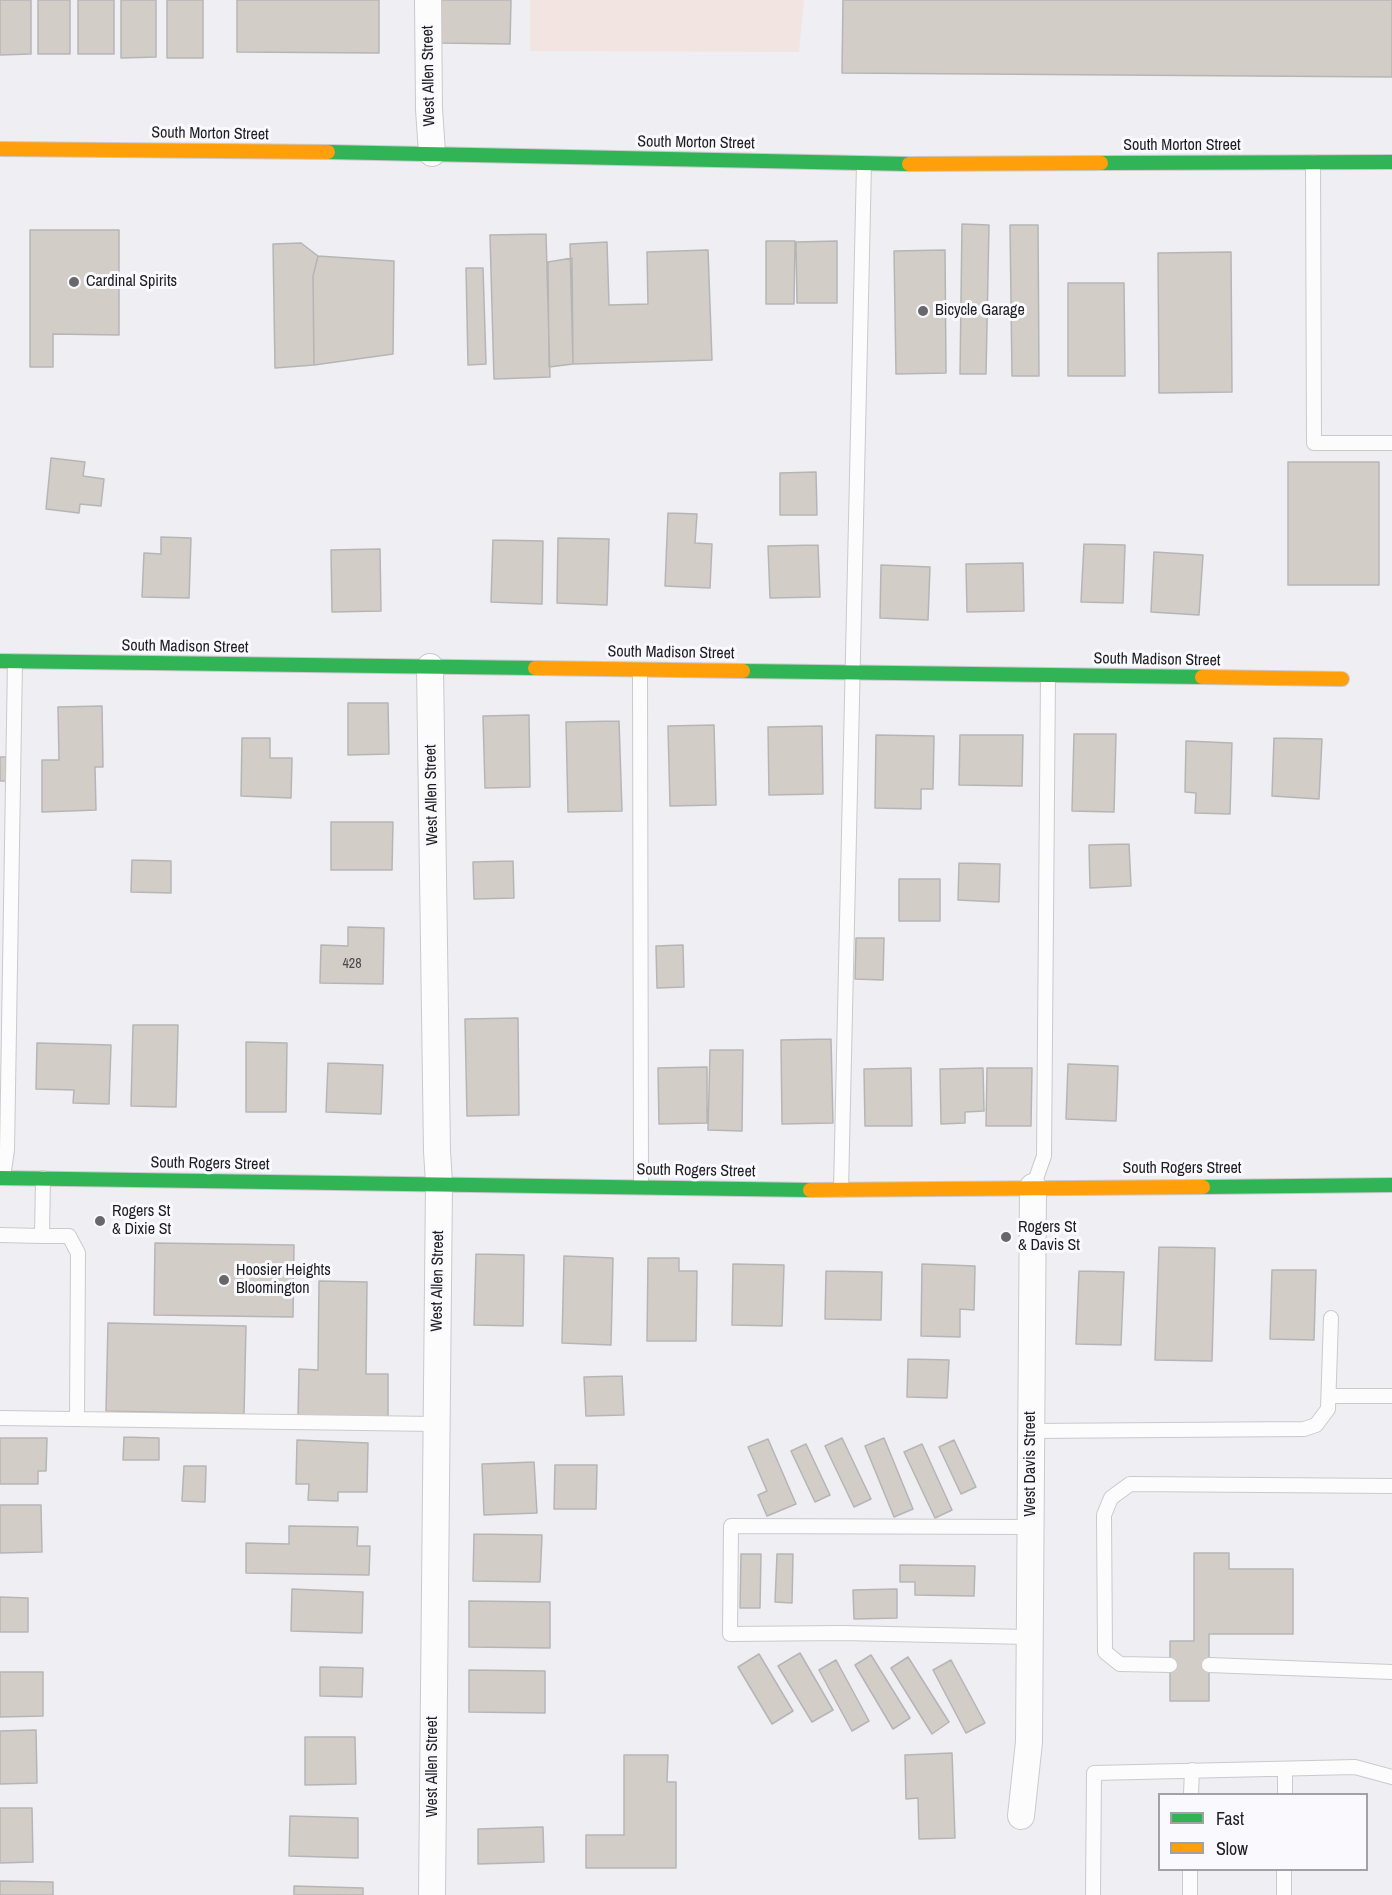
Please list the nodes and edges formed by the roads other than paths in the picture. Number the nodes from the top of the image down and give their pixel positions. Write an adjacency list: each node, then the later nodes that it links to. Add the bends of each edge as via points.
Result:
1 (428, 0): 3 (street, West Allen Street)
2 (0, 149): 3 (street, South Morton Street)
3 (432, 153): 6 (street, South Morton Street)
4 (1313, 162): 5 (street, South Morton Street); 6 (street, South Morton Street); 7 (lane, via 1314,443)
5 (1392, 162)
6 (864, 164): 12 (lane)
7 (1392, 443)
8 (0, 661): 9 (street, South Madison Street)
9 (15, 661): 10 (street, South Madison Street); 15 (lane, via 7,1150)
10 (430, 666): 11 (street, South Madison Street); 17 (street, West Allen Street)
11 (640, 669): 12 (street, South Madison Street); 19 (lane)
12 (855, 672): 13 (street, South Madison Street); 21 (lane)
13 (1048, 675): 14 (street, South Madison Street); 20 (lane, via 1044,1156)
14 (1342, 679)
15 (1, 1178): 16 (street, South Rogers Street)
16 (43, 1178): 17 (street, South Rogers Street); 23 (lane)
17 (439, 1182): 19 (street, South Rogers Street); 29 (street, West Allen Street)
18 (1392, 1185): 20 (street, South Rogers Street)
19 (641, 1186): 21 (street, South Rogers Street)
20 (1033, 1187): 21 (street, South Rogers Street); 30 (street, West Davis Street)
21 (841, 1190)
22 (0, 1235): 23 (lane)
23 (42, 1236): 28 (lane, via 69,1236 78,1253)
24 (1331, 1318): 25 (lane)
25 (1329, 1396): 26 (lane); 30 (lane, via 1322,1420 1304,1429)
26 (1392, 1396)
27 (0, 1418): 28 (lane)
28 (77, 1419): 29 (lane)
29 (435, 1424): 45 (street, West Allen Street)
30 (1031, 1431): 32 (street, West Davis Street)
31 (1392, 1486): 34 (lane, via 1130,1484 1111,1498 1104,1515 1105,1652 1120,1664)
32 (1030, 1527): 33 (street, West Davis Street); 33 (lane, via 731,1526 729,1634)
33 (1029, 1637): 42 (street, West Davis Street, via 1029,1742)
34 (1170, 1665)
35 (1209, 1665): 36 (lane)
36 (1392, 1672)
37 (1285, 1769): 38 (lane); 39 (lane, via 1355,1767); 41 (lane)
38 (1192, 1770): 40 (lane); 46 (lane, via 1094,1773)
39 (1392, 1777)
40 (1191, 1793)
41 (1285, 1793)
42 (1021, 1816)
43 (1190, 1871): 47 (lane)
44 (1284, 1871): 48 (lane)
45 (432, 1895)
46 (1093, 1895)
47 (1190, 1895)
48 (1284, 1895)

